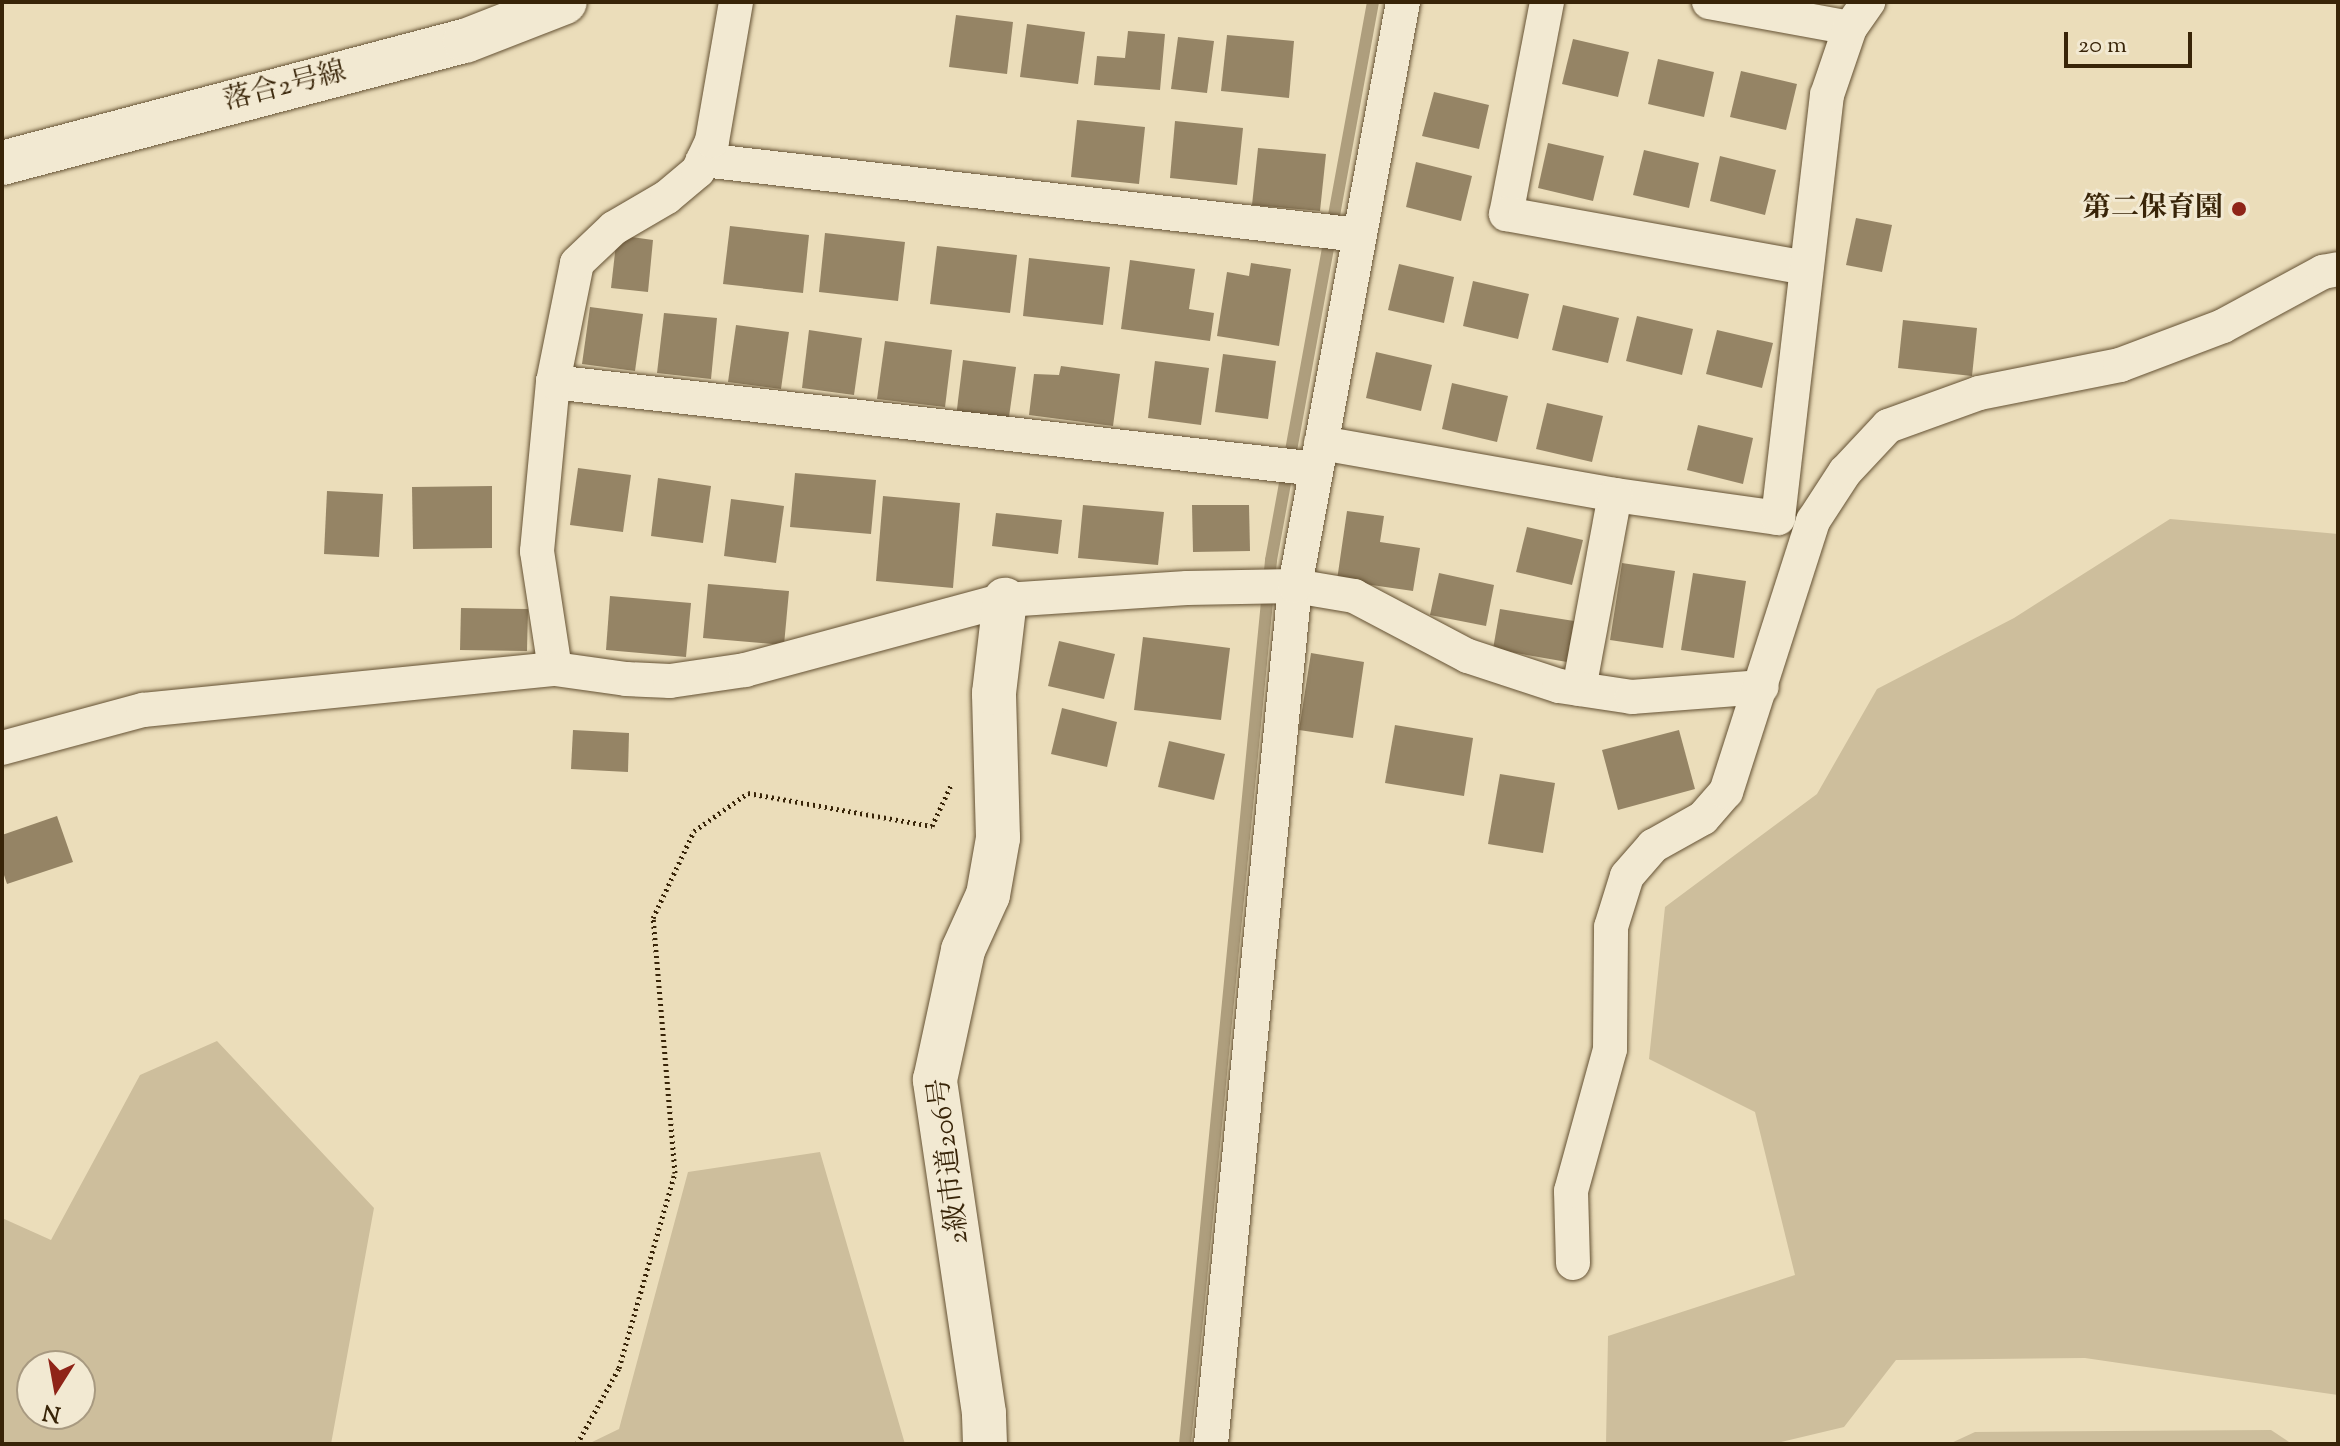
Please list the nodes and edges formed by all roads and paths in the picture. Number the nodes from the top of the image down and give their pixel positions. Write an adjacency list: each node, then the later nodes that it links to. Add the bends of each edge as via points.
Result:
1 (565, 2): 8 (street, 落合2号線, via 465,41)
2 (736, 2): 7 (street, via 712,141)
3 (1403, 2): 9 (street)
4 (1547, 2): 10 (street, via 1506,214)
5 (1709, 2): 6 (street)
6 (1859, 15): 10 (street, via 1827,95)
7 (703, 160): 9 (street); 12 (street, via 698,171 667,197 614,228 577,263)
8 (2, 163)
9 (1359, 235): 13 (street)
10 (1806, 268): 15 (street)
11 (2338, 269): 16 (street, via 2223,326 2120,365 1979,393 1888,426 1845,472)
12 (553, 382): 13 (street); 19 (street, via 537,551)
13 (1319, 456): 14 (street); 17 (street)
14 (1615, 495): 15 (street); 21 (street)
15 (1778, 518): 16 (street)
16 (1813, 521): 20 (street)
17 (1295, 586): 18 (street); 21 (street, via 1354,596 1468,656); 27 (street)
18 (1005, 600): 19 (street, via 745,670 670,681); 26 (street, 2級市道206号, via 994,693 998,838 988,895 963,950 935,1080)
19 (555, 669): 22 (street, via 143,710)
20 (1762, 687): 21 (street, via 1632,697); 24 (street, via 1726,792 1703,818 1653,846 1627,876 1611,927 1610,1049 1571,1191)
21 (1579, 689)
22 (2, 748)
23 (957, 773): 25 (path, via 932,826 748,793 694,831 653,918 675,1173 619,1368)
24 (1573, 1263)
25 (577, 1444)
26 (985, 1444)
27 (1211, 1444)

